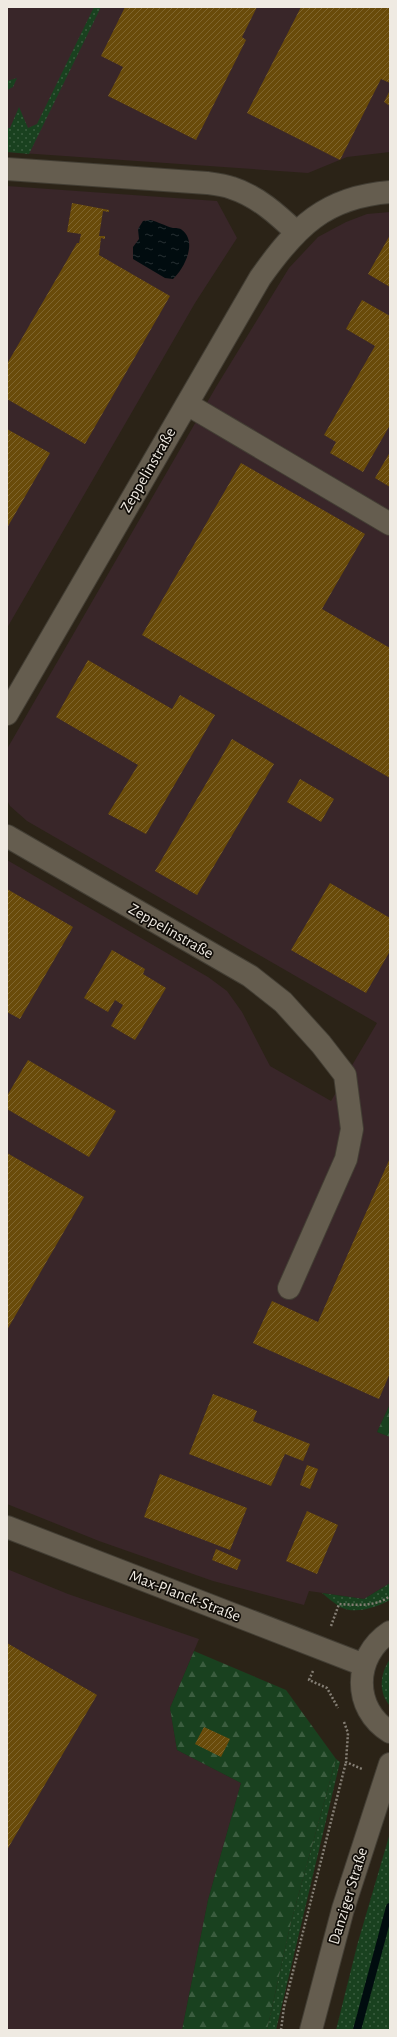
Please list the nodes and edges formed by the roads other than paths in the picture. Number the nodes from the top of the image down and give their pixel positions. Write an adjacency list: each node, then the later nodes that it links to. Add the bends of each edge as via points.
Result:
1 (7, 170): 3 (street, via 207,183 232,188 275,212)
2 (390, 192): 3 (street, Zeppelinstraße, via 366,194 345,200)
3 (296, 232): 4 (street, Zeppelinstraße, via 276,254 260,278)
4 (187, 404): 5 (street); 6 (street, Zeppelinstraße)
5 (390, 524)
6 (7, 714)
7 (7, 836): 8 (street, Zeppelinstraße, via 250,976 283,1002 345,1075 352,1129 346,1159)
8 (289, 1288)
9 (7, 1527): 11 (street, Max-Planck-Straße)
10 (390, 1632): 11 (street, via 371,1650)
11 (364, 1665): 12 (street, via 361,1677 365,1702 370,1714)
12 (390, 1732)
13 (387, 1772): 14 (street, Danziger Straße, via 343,1909)
14 (311, 2030)

